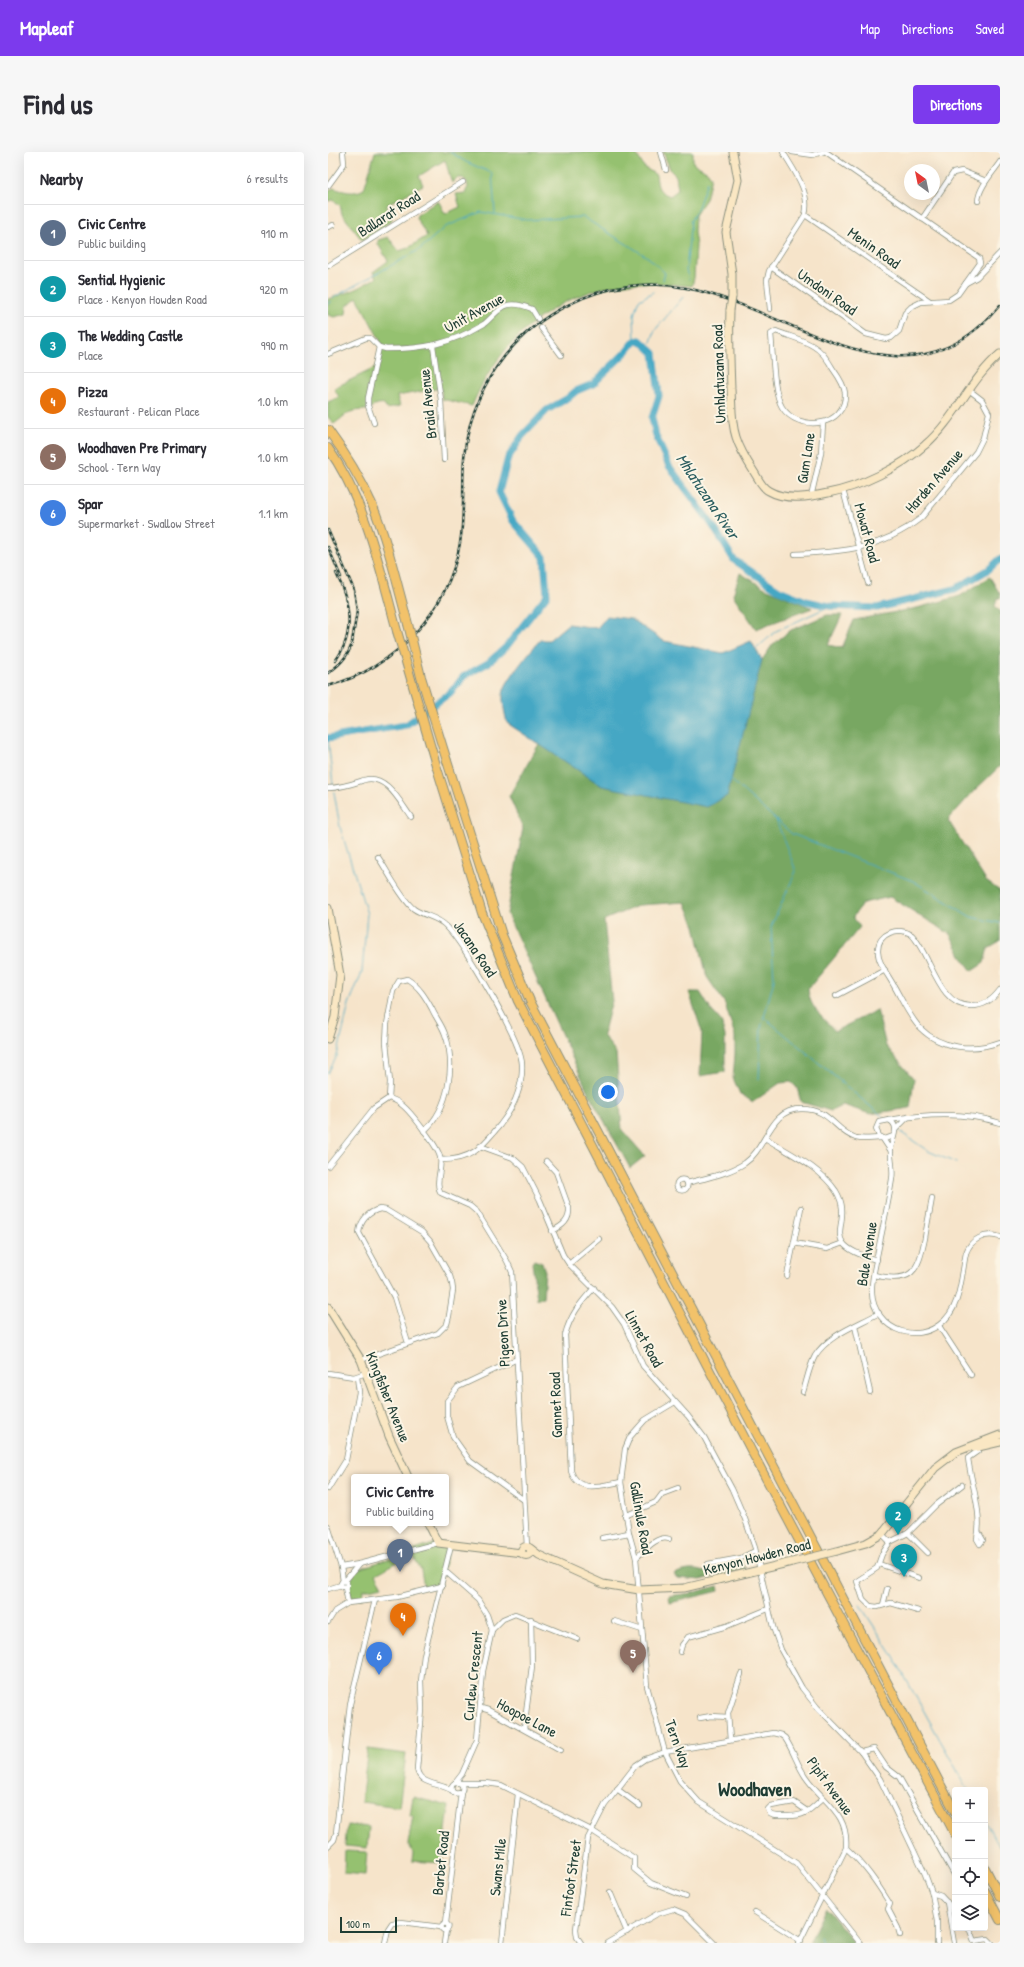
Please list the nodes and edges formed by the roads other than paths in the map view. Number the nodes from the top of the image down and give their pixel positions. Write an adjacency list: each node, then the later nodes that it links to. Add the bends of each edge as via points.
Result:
1 (343, 152): 11 (street, via 344,164)
2 (661, 152): 8 (street)
3 (733, 152): 35 (street, Umhlatuzana Road, bridge, via 738,180 726,232 732,274 729,340 733,428 741,450 765,489 786,496)
4 (783, 152): 13 (street, via 805,192)
5 (792, 152): 6 (street, via 813,155)
6 (824, 152): 14 (street)
7 (1000, 162): 9 (street)
8 (666, 170)
9 (986, 181): 12 (street); 14 (street, via 962,171 953,173)
10 (462, 182): 16 (street, Ballarat Road)
11 (328, 186)
12 (978, 201)
13 (806, 215): 17 (street); 19 (street, Menin Road)
14 (922, 219): 18 (street, via 979,258 980,263)
15 (1000, 253): 18 (street, via 977,277)
16 (328, 266)
17 (771, 267): 19 (street, Umdoni Road, via 869,336 891,338 899,331 909,308); 20 (street, via 767,280)
18 (966, 283): 19 (street, via 958,294 949,300)
19 (930, 301)
20 (770, 309)
21 (538, 319): 23 (street, Unit Avenue, via 532,309 517,304 508,305 468,333)
22 (541, 328): 27 (street)
23 (433, 346): 24 (street, Unit Avenue, via 390,349); 33 (street, Braid Avenue, via 441,394)
24 (379, 347): 25 (street, Unit Avenue, via 374,340 366,338); 29 (street, via 368,398)
25 (328, 354)
26 (1000, 354): 28 (street, Umhlatuzana Road, via 980,374)
27 (561, 355)
28 (969, 390): 34 (street, Umhlatuzana Road, via 941,429 920,450 898,464); 36 (street, Harden Avenue, via 982,400 989,413 983,438 976,452 921,518 910,526)
29 (374, 423)
30 (823, 423): 30 (street, via 796,420 782,407 776,383 771,334 774,331 808,342 827,359 840,378 845,393 843,404 834,416); 35 (street, Gum Lane, via 821,453)
31 (328, 430): 158 (highway, bridge, via 352,465 380,525 421,677 447,761 502,935 530,1001)
32 (328, 448): 160 (highway, bridge, via 348,481 374,546 436,765 482,913 518,1001 763,1473)
33 (444, 460)
34 (843, 490): 35 (street, Umhlatuzana Road); 36 (street, Mowat Road)
35 (811, 497)
36 (858, 549): 37 (street, Harden Avenue); 38 (street, Mowat Road)
37 (795, 554)
38 (868, 583)
39 (328, 788): 40 (street, via 343,787 369,778 379,780 390,789)
40 (411, 817)
41 (378, 857): 59 (street, Jacana Road, via 413,908 442,922 452,933 481,977 520,1053 522,1078 513,1108)
42 (328, 908): 46 (street, via 340,975 335,1017)
43 (885, 970): 44 (street, via 878,954 879,945 888,933 904,931 914,938 946,992 958,1004 978,1006 991,1000); 45 (street); 47 (street, via 919,1027 934,1038 964,1048 989,1046)
44 (1000, 990)
45 (836, 996)
46 (328, 1039)
47 (1000, 1042)
48 (389, 1098): 53 (street, via 402,1105); 53 (street, via 386,1024 395,987 399,981 407,979 419,989 445,1034 449,1060 450,1074 442,1102 432,1123); 63 (street, via 374,1108)
49 (910, 1116): 50 (street); 51 (street, via 967,1117); 52 (street)
50 (888, 1120): 52 (street, via 895,1124); 54 (street, via 879,1122)
51 (1000, 1123)
52 (896, 1129): 55 (street)
53 (424, 1131): 61 (street, via 436,1147)
54 (876, 1132): 57 (street); 58 (street)
55 (893, 1136): 57 (street, via 888,1139); 60 (street, Bale Avenue)
56 (765, 1138): 58 (street, via 780,1116 800,1109 810,1109 825,1114 852,1136); 64 (street, via 753,1156 735,1169); 71 (street, via 818,1172 835,1190 841,1203 839,1229)
57 (882, 1138): 58 (street); 60 (street, Bale Avenue)
58 (868, 1139)
59 (480, 1146): 61 (street, via 464,1158); 67 (street, Linnet Road, via 513,1158 523,1167)
60 (891, 1152): 72 (street, Bale Avenue, via 893,1177)
61 (441, 1160): 83 (street, Pigeon Drive, via 438,1186 441,1193 470,1206 477,1212 510,1266)
62 (546, 1161): 67 (street, via 556,1172 570,1214 565,1223)
63 (328, 1166)
64 (687, 1183)
65 (932, 1198): 74 (street, via 921,1256 915,1270 898,1278)
66 (801, 1208): 70 (street)
67 (552, 1231): 73 (street, Linnet Road)
68 (1000, 1237): 80 (street, via 985,1235 970,1244 954,1308)
69 (599, 1239): 73 (street)
70 (794, 1243): 71 (street, via 827,1249); 75 (street)
71 (843, 1243): 72 (street, via 857,1254)
72 (877, 1260): 74 (street, Bale Avenue)
73 (569, 1264): 76 (street, Linnet Road)
74 (874, 1275): 78 (street, Bale Avenue, via 872,1292)
75 (787, 1276)
76 (594, 1288): 90 (street, Linnet Road, via 624,1324 643,1366); 96 (street, Gannet Road, via 575,1310 566,1335 571,1471 578,1482 586,1487)
77 (328, 1307): 82 (street, Kingfisher Avenue)
78 (879, 1313): 79 (street); 80 (street, Bale Avenue, via 890,1325 905,1332 924,1332)
79 (855, 1326): 88 (street, via 829,1342 819,1352); 89 (street)
80 (939, 1326): 86 (street)
81 (408, 1343): 81 (street, via 428,1338 442,1330 449,1316 452,1283 426,1235 386,1210 380,1209 367,1215 359,1233 394,1297); 82 (street)
82 (361, 1360): 84 (street, Kingfisher Avenue)
83 (517, 1360): 100 (street, Pigeon Drive); 100 (street, via 458,1388 447,1401 447,1416 453,1436 470,1461)
84 (366, 1372): 87 (street); 95 (street, Kingfisher Avenue, via 389,1436)
85 (328, 1373): 87 (street)
86 (971, 1375)
87 (357, 1377): 99 (street, via 359,1392 346,1460)
88 (803, 1392)
89 (870, 1392)
90 (675, 1402): 96 (street, Gallinule Road, via 645,1420 633,1432 625,1450); 114 (street, Linnet Road, via 704,1437 729,1483 739,1503)
91 (1000, 1435): 94 (street, Kenyon Howden Road, via 963,1448)
92 (1000, 1442): 93 (street, Kenyon Howden Road)
93 (979, 1447): 94 (street, Kenyon Howden Road); 106 (street, via 978,1451 968,1458)
94 (949, 1457): 107 (street, Kenyon Howden Road, via 927,1476)
95 (407, 1474)
96 (621, 1482): 101 (street, Gallinule Road)
97 (962, 1484): 105 (street)
98 (678, 1488): 101 (street, via 662,1494 656,1502)
99 (328, 1489)
100 (524, 1500): 113 (street, Pigeon Drive)
101 (625, 1516): 104 (street, Gallinule Road)
102 (328, 1526): 120 (street)
103 (430, 1526): 111 (street)
104 (629, 1533): 108 (street); 116 (street, Gallinule Road)
105 (908, 1533): 110 (street); 115 (street)
106 (979, 1533)
107 (882, 1534): 110 (street); 121 (street, Kenyon Howden Road, bridge, via 866,1543)
108 (602, 1538)
109 (669, 1538): 116 (street, via 659,1539)
110 (890, 1542): 119 (street)
111 (438, 1543): 112 (street); 117 (street)
112 (451, 1545): 113 (street, via 514,1551); 122 (street)
113 (526, 1549): 128 (street, Kenyon Howden Road, via 603,1584)
114 (755, 1551): 118 (street, via 742,1558); 121 (street, Linnet Road)
115 (928, 1553)
116 (636, 1558): 128 (street, Gallinule Road)
117 (359, 1564): 120 (street); 124 (street)
118 (708, 1564)
119 (879, 1564): 123 (street); 131 (street, via 857,1581 866,1603 874,1607)
120 (341, 1567): 124 (street)
121 (760, 1570): 128 (street, Kenyon Howden Road, via 684,1588); 132 (street)
122 (445, 1571): 125 (street); 137 (street, Curlew Crescent, via 476,1597 487,1615)
123 (918, 1578)
124 (343, 1583): 126 (street); 130 (street)
125 (442, 1586): 129 (street); 151 (street, via 424,1655 417,1773 424,1781)
126 (328, 1589)
127 (887, 1589): 131 (street)
128 (639, 1590): 138 (street, Tern Way)
129 (375, 1600): 130 (street); 162 (street, via 350,1704 336,1833)
130 (348, 1603): 136 (street, via 335,1611)
131 (883, 1605): 133 (street, via 891,1603)
132 (768, 1609): 140 (street, via 727,1626 688,1637); 149 (street, via 776,1639 796,1679 817,1707)
133 (918, 1611)
134 (531, 1619): 137 (street, via 512,1614 503,1618); 139 (street); 145 (street, via 532,1666)
135 (614, 1621): 138 (street)
136 (328, 1622)
137 (492, 1630): 142 (street, Curlew Crescent, via 483,1671)
138 (642, 1630): 148 (street, Tern Way, via 647,1686)
139 (577, 1639)
140 (680, 1652)
141 (741, 1674): 143 (street)
142 (481, 1708): 145 (street, Hoopoe Lane); 150 (street, Curlew Crescent, via 477,1740)
143 (728, 1717): 144 (street); 146 (street)
144 (700, 1718)
145 (524, 1729): 147 (street, Hoopoe Lane)
146 (730, 1740): 148 (street, Pipit Avenue); 155 (street, Pipit Avenue, via 769,1733 781,1735 806,1778)
147 (561, 1750)
148 (665, 1752): 152 (street, Finfoot Street, via 640,1762); 172 (street, Tern Way, via 675,1774 692,1796 791,1859)
149 (861, 1752): 165 (street, via 874,1749 886,1767 899,1777); 169 (street, via 886,1792)
150 (459, 1785): 151 (street); 153 (street); 153 (street, via 458,1794); 154 (street, via 495,1784); 156 (street, Barbet Road)
151 (444, 1786): 153 (street)
152 (617, 1789): 157 (street); 161 (street, Finfoot Street)
153 (452, 1791): 156 (street)
154 (518, 1794): 161 (street); 186 (street, Swans Mile)
155 (823, 1798): 159 (street); 163 (street, Pipit Avenue, via 842,1820 846,1833)
156 (459, 1806): 178 (street, Barbet Road)
157 (640, 1806)
158 (952, 1806)
159 (807, 1811): 159 (street, via 794,1817 774,1816 768,1809 771,1806 794,1802)
160 (952, 1828)
161 (591, 1830): 171 (street, via 634,1858 634,1869 648,1880); 187 (street, Finfoot Street, via 586,1848 576,1929)
162 (328, 1846)
163 (846, 1848): 172 (street, Pipit Avenue); 181 (street, via 872,1875 890,1904 888,1909)
164 (988, 1865): 167 (highway)
165 (952, 1871)
166 (988, 1874): 173 (highway)
167 (1000, 1885)
168 (610, 1892): 180 (street)
169 (932, 1893): 174 (street, via 938,1894); 191 (street)
170 (987, 1895): 177 (highway)
171 (686, 1897)
172 (823, 1897): 182 (street); 190 (street, Tern Way)
173 (1000, 1897)
174 (947, 1902): 175 (street); 192 (street)
175 (952, 1908)
176 (755, 1912): 182 (street)
177 (1000, 1920)
178 (444, 1928): 184 (street, via 392,1923); 185 (street)
179 (970, 1931): 183 (street)
180 (627, 1932): 188 (street); 189 (street, via 657,1914 673,1909 685,1914)
181 (900, 1935)
182 (800, 1942)
183 (974, 1942): 193 (street, via 988,1939)
184 (385, 1943)
185 (444, 1943)
186 (502, 1943)
187 (581, 1943)
188 (607, 1943)
189 (714, 1943)
190 (860, 1943)
191 (938, 1943)
192 (954, 1943)
193 (992, 1943)

